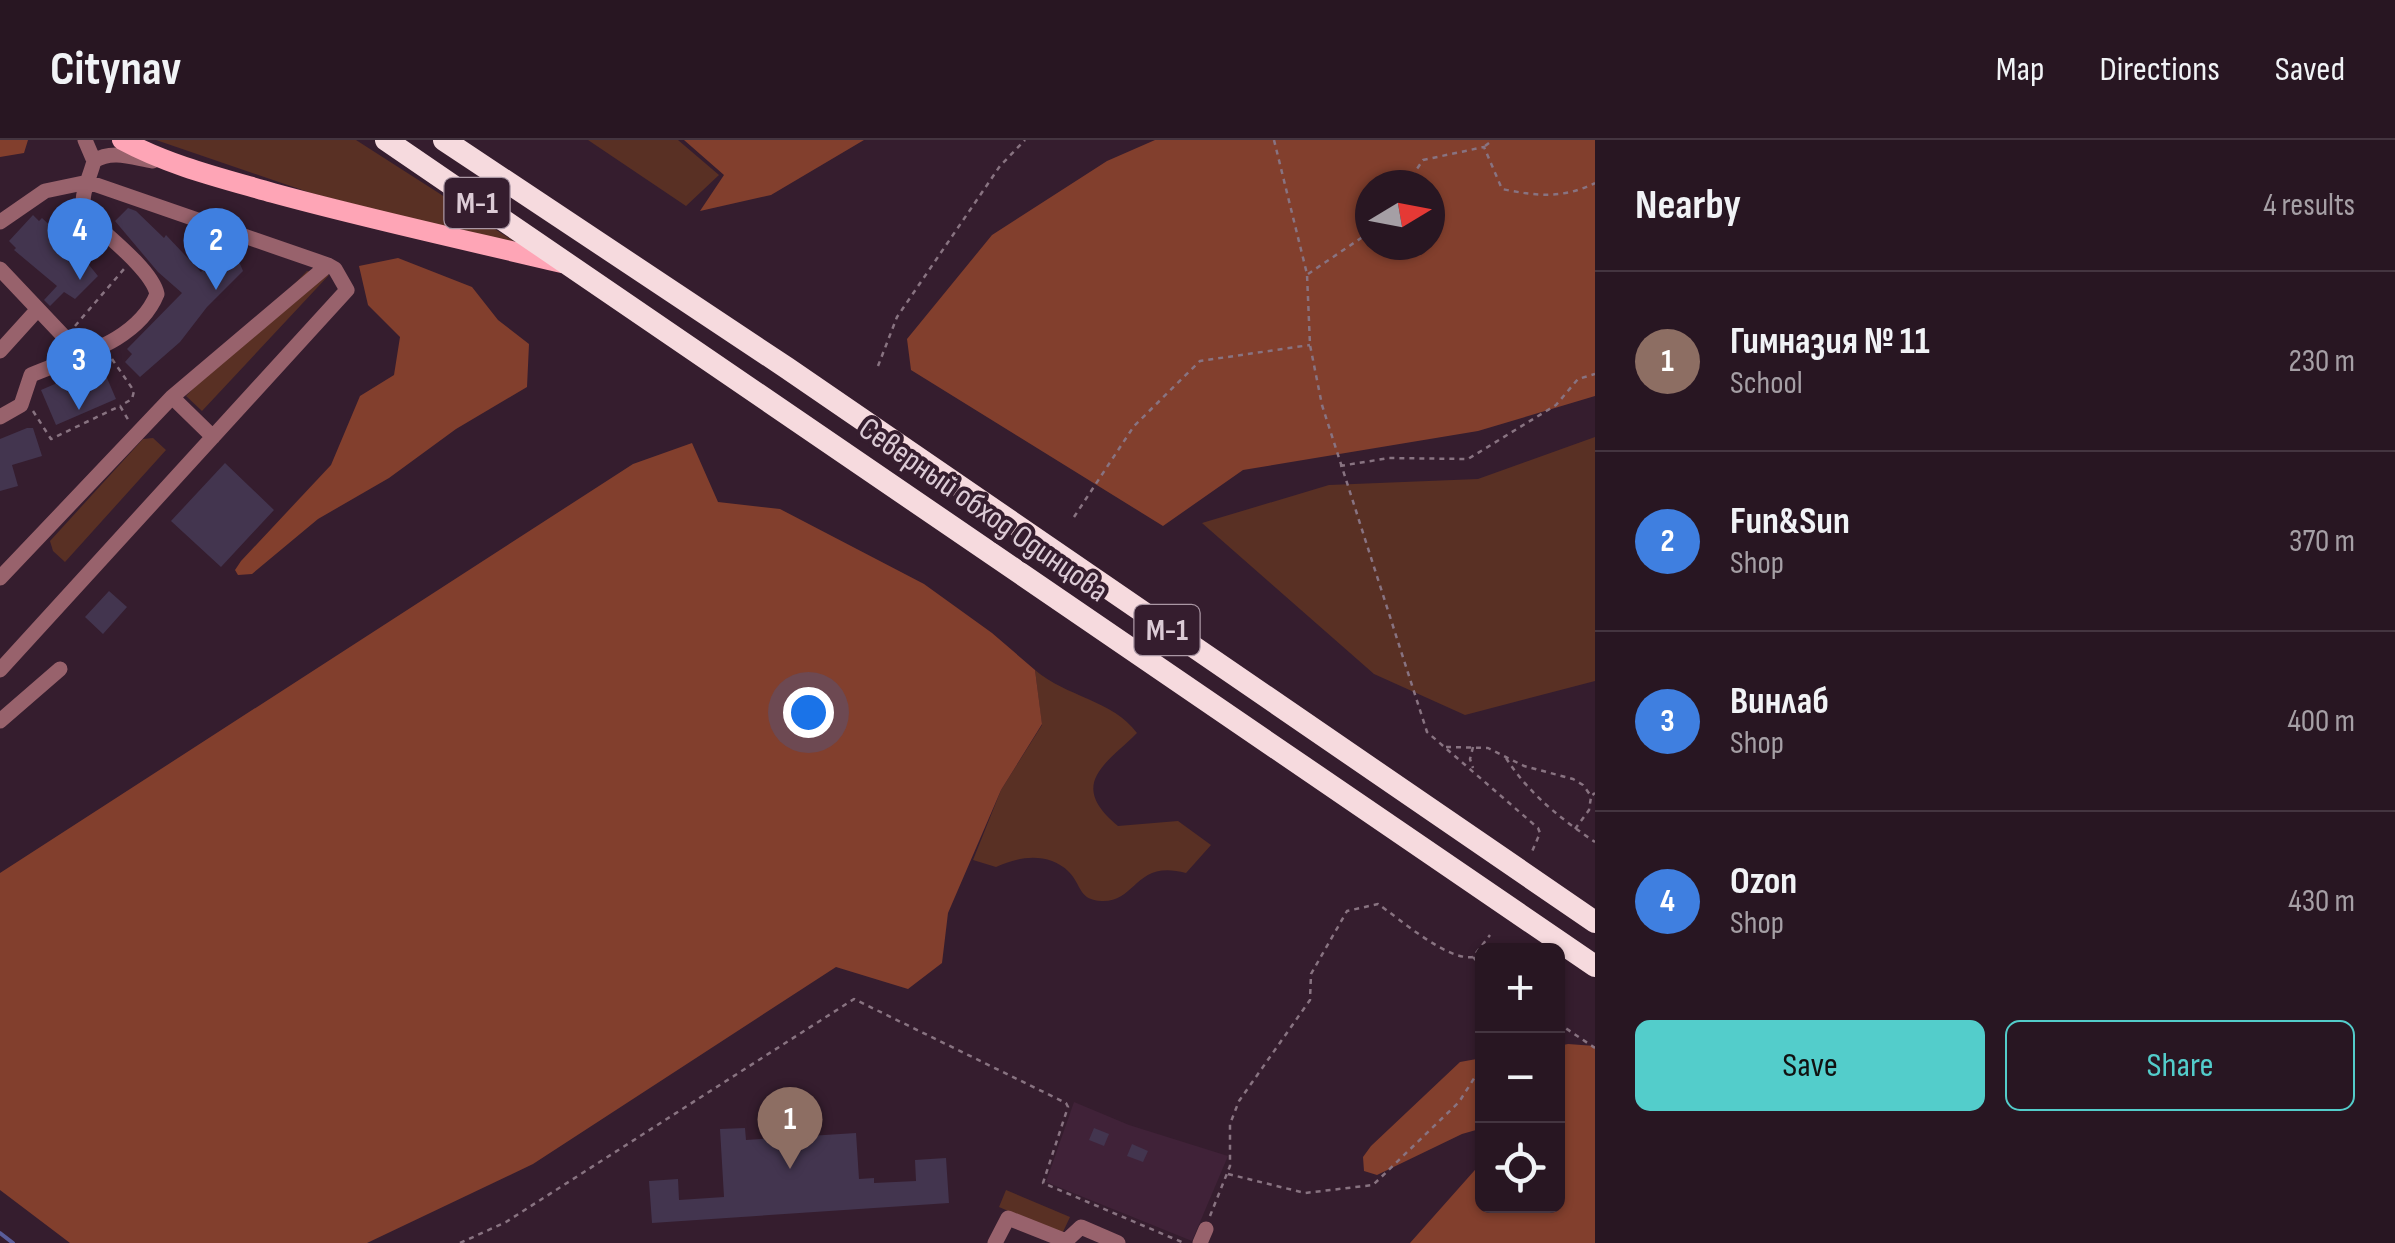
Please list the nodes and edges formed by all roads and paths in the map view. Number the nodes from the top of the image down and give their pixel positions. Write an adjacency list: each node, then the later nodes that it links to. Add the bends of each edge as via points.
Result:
1 (85, 140): 10 (street)
2 (122, 140): 11 (main road, М-1)
3 (386, 140): 20 (highway, Северный обход Одинцова / М-1)
4 (444, 140): 15 (highway, Северный обход Одинцова / М-1)
5 (465, 140): 15 (main road, М-1)
6 (1025, 140): 28 (path, via 1000,166 897,317)
7 (1274, 140): 22 (path)
8 (1492, 140): 9 (path)
9 (1484, 147): 12 (path, via 1423,160); 14 (path, via 1502,190 1562,196)
10 (94, 161): 11 (street, via 118,154); 13 (street)
11 (178, 166): 20 (main road, М-1)
12 (1416, 170)
13 (88, 182): 16 (street, via 44,191); 18 (street, via 86,216); 19 (street)
14 (1595, 183)
15 (536, 199): 51 (highway, Северный обход Одинцова / М-1)
16 (0, 222)
17 (1355, 242): 22 (path)
18 (132, 260): 24 (path, via 76,321); 26 (street, via 157,294 126,332)
19 (328, 265): 31 (street); 35 (street, via 347,290)
20 (568, 265): 54 (highway, Северный обход Одинцова / М-1)
21 (0, 268): 23 (street)
22 (1307, 274): 25 (path)
23 (38, 309): 24 (street); 27 (street)
24 (70, 343): 26 (street)
25 (1310, 345): 36 (path); 37 (path, via 1200,361 1134,426)
26 (98, 347): 30 (street, via 31,375); 32 (path, via 134,391)
27 (0, 351)
28 (878, 366)
29 (1595, 374): 36 (path, via 1468,459 1390,458)
30 (27, 385): 32 (path, via 28,401 51,438); 33 (street, via 22,405)
31 (172, 397): 34 (street); 35 (street)
32 (120, 406): 34 (path)
33 (0, 417)
34 (136, 434): 38 (street)
35 (213, 437): 40 (street)
36 (1340, 466): 43 (path, via 1427,732)
37 (1074, 517)
38 (0, 578)
39 (60, 668): 41 (street)
40 (0, 670)
41 (0, 721)
42 (1474, 746): 43 (path); 44 (path); 45 (path)
43 (1444, 747): 45 (path)
44 (1504, 754): 46 (path, via 1573,779); 48 (path, via 1530,789)
45 (1474, 771): 50 (path, via 1538,828)
46 (1593, 794): 47 (path); 48 (path)
47 (1595, 802)
48 (1576, 829): 49 (path)
49 (1595, 842)
50 (1531, 854)
51 (1595, 922)
52 (1490, 935): 53 (path)
53 (1473, 957): 58 (path, via 1444,949 1378,904 1347,911 1311,974 1310,1000 1238,1101)
54 (1595, 966)
55 (1565, 1028): 56 (path)
56 (1595, 1048)
57 (1475, 1077): 58 (path, via 1459,1102 1373,1186 1305,1193)
58 (1227, 1174): 59 (path)
59 (1204, 1234)
60 (460, 1243): 63 (path, via 500,1226 854,999 1066,1103 1042,1183)
61 (995, 1243): 62 (street, via 1008,1218 1066,1241 1081,1227)
62 (1118, 1243)
63 (1184, 1243)

